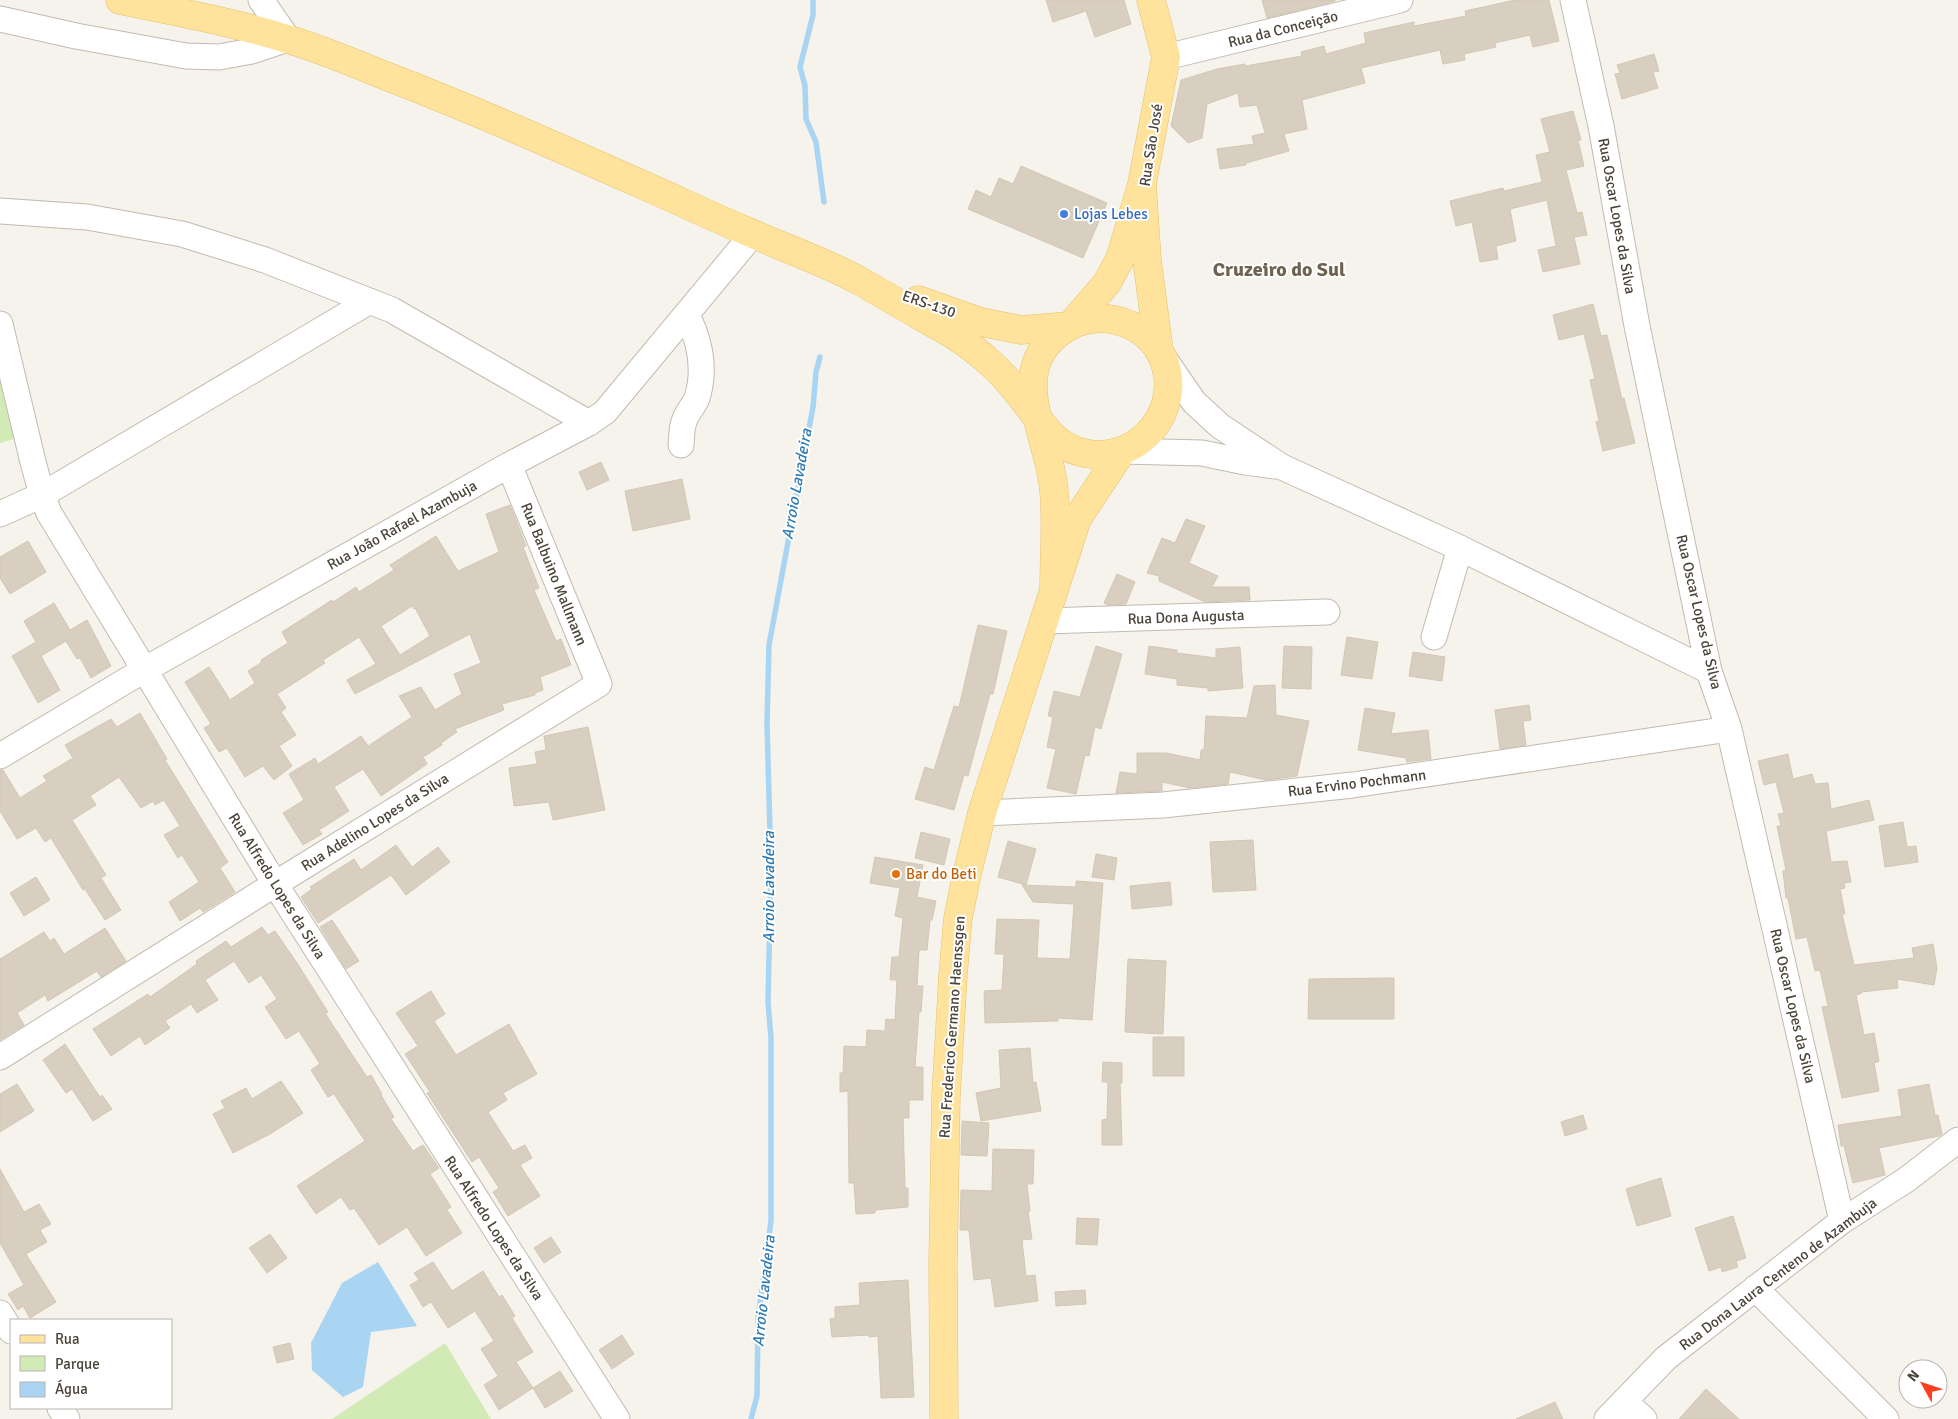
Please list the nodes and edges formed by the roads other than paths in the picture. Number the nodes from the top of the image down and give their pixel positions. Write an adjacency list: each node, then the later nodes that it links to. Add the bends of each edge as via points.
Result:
1 (120, 0): 7 (main road)
2 (261, 0): 7 (street)
3 (1151, 0): 8 (main road, Rua São José)
4 (1573, 0): 32 (street, Rua Oscar Lopes da Silva)
5 (1391, 1): 8 (street, Rua da Conceição)
6 (0, 19): 7 (street, via 186,56 219,57 252,51)
7 (288, 39): 11 (main road, via 561,148)
8 (1166, 58): 9 (main road, Rua São José)
9 (1142, 184): 16 (main road, via 1120,259 1107,283); 17 (main road, Rua São José, via 1147,260)
10 (0, 211): 13 (street, via 88,217 182,234 265,260)
11 (753, 234): 12 (main road); 14 (street, Rua João Rafael Azambuja)
12 (854, 278): 16 (main road, ERS-130, via 982,322 1021,330); 18 (main road, ERS-130, via 956,336 986,358)
13 (370, 301): 19 (street, via 392,310); 24 (street)
14 (687, 315): 19 (street, Rua João Rafael Azambuja, via 605,412); 20 (street, via 701,357 701,380 696,400 684,421)
15 (0, 324): 24 (street, Rua Alfredo Lopes da Silva)
16 (1070, 326): 17 (main road, via 1083,320 1113,319 1140,330); 18 (main road, via 1050,342 1036,363 1032,379)
17 (1159, 351): 21 (main road, via 1166,367 1167,401 1151,432); 23 (street, via 1194,402 1220,426)
18 (1035, 413): 21 (main road, via 1052,437 1078,452 1093,455); 27 (main road, via 1052,467 1055,494)
19 (589, 423): 22 (street, Rua João Rafael Azambuja)
20 (681, 445)
21 (1122, 451): 23 (street, via 1202,453); 27 (main road, via 1077,519)
22 (509, 465): 31 (street, Rua João Rafael Azambuja); 33 (street, Rua Balbuino Mallmann)
23 (1282, 467): 26 (street)
24 (42, 495): 25 (street); 31 (street, Rua Alfredo Lopes da Silva, via 49,513)
25 (0, 514)
26 (1460, 548): 30 (street); 32 (street)
27 (1054, 588): 29 (main road, Rua Frederico Germano Haenssgen)
28 (1327, 612): 29 (street, Rua Dona Augusta)
29 (1045, 621): 36 (main road, Rua Frederico Germano Haenssgen)
30 (1434, 637)
31 (144, 670): 35 (street, Rua João Rafael Azambuja); 37 (street, Rua Alfredo Lopes da Silva)
32 (1709, 670): 34 (street, Rua Oscar Lopes da Silva)
33 (599, 684): 37 (street, Rua Adelino Lopes da Silva)
34 (1729, 730): 36 (street, Rua Ervino Pochmann, via 1353,785 1163,805); 40 (street, Rua Oscar Lopes da Silva)
35 (0, 756)
36 (982, 813): 46 (main road, Rua Frederico Germano Haenssgen, via 958,918 953,975 946,1096)
37 (275, 884): 38 (street, Rua Adelino Lopes da Silva); 45 (street, Rua Alfredo Lopes da Silva)
38 (0, 1057)
39 (1958, 1140): 40 (street, Rua Dona Laura Centeno de Azambuja, via 1906,1180)
40 (1842, 1220): 41 (street, Rua Dona Laura Centeno de Azambuja)
41 (1756, 1288): 44 (street, Rua Dona Laura Centeno de Azambuja, via 1666,1358); 49 (street)
42 (0, 1313): 43 (street)
43 (10, 1329)
44 (1624, 1401): 47 (street, Rua Dona Laura Centeno de Azambuja); 48 (street)
45 (617, 1419)
46 (944, 1419)
47 (1607, 1419)
48 (1644, 1419)
49 (1886, 1419)

